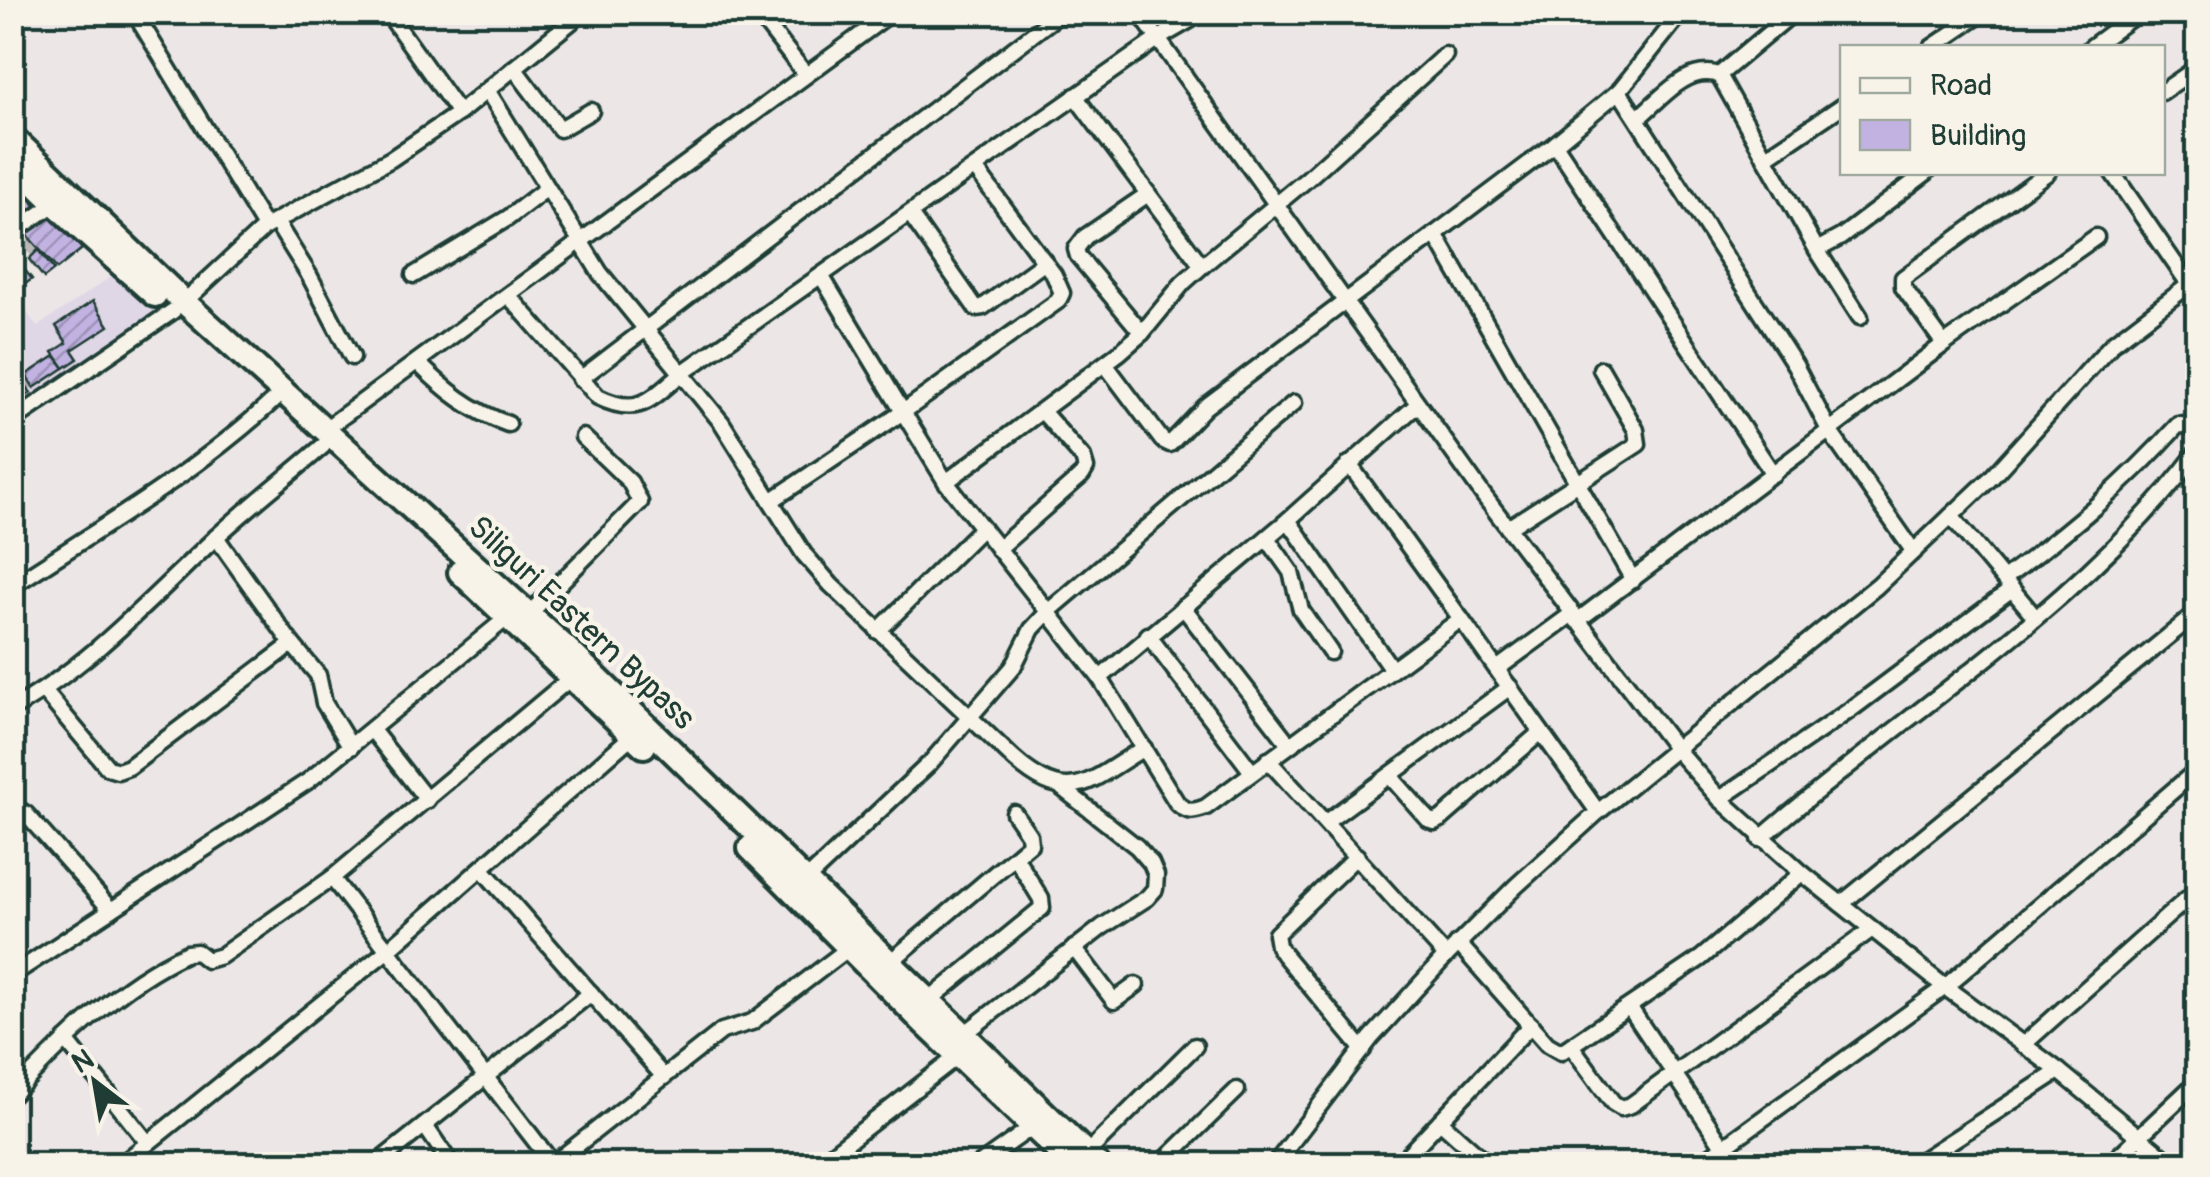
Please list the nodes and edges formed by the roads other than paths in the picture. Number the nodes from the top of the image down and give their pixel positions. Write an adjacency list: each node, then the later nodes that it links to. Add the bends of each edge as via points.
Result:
1 (134, 12): 42 (street)
2 (387, 12): 27 (street)
3 (584, 12): 18 (street)
4 (756, 12): 19 (street)
5 (892, 12): 19 (street)
6 (1062, 12): 57 (street)
7 (1139, 12): 13 (street)
8 (1204, 12): 13 (street)
9 (1682, 12): 23 (street)
10 (1794, 12): 20 (street)
11 (1984, 12): 14 (street)
12 (2139, 12): 15 (street)
13 (1158, 38): 24 (street); 40 (street)
14 (1935, 45)
15 (2094, 45)
16 (1445, 55): 40 (street)
17 (2198, 67): 22 (street)
18 (514, 68): 21 (street); 26 (street, via 560,129)
19 (806, 75): 46 (street)
20 (1719, 75): 28 (street, via 1689,75); 31 (street)
21 (487, 90): 27 (street); 37 (street)
22 (2165, 90)
23 (1619, 92): 28 (street); 30 (street)
24 (1076, 96): 33 (street); 38 (street)
25 (1840, 107): 31 (street)
26 (591, 111)
27 (458, 113): 42 (street, via 391,159)
28 (1638, 118): 74 (street, via 1795,365)
29 (12, 137): 55 (main road, Siliguri Eastern Bypass)
30 (1555, 144): 44 (street); 79 (street)
31 (1765, 158): 47 (street)
32 (12, 161): 39 (main road, Siliguri Eastern Bypass)
33 (975, 168): 41 (street); 48 (street)
34 (1923, 175): 47 (street)
35 (2044, 175): 59 (street, via 1903,278)
36 (2114, 175): 52 (street)
37 (547, 188): 46 (street); 50 (street)
38 (1148, 194): 49 (street); 58 (street, via 1076,249)
39 (56, 203): 43 (street); 55 (main road, Siliguri Eastern Bypass)
40 (1274, 206): 49 (street); 54 (street)
41 (910, 214): 48 (street, via 976,308); 51 (street)
42 (270, 224): 55 (street); 60 (street, via 309,276)
43 (12, 233)
44 (1435, 234): 54 (street); 81 (street)
45 (2096, 237): 59 (street)
46 (580, 241): 53 (street); 57 (street)
47 (1816, 250): 56 (street)
48 (1045, 262): 70 (street, via 1060,285 1058,301)
49 (1202, 266): 58 (street)
50 (414, 275)
51 (822, 277): 64 (street); 70 (street)
52 (2193, 281): 83 (street, via 2113,343)
53 (508, 295): 61 (street); 65 (street)
54 (1344, 300): 62 (street, via 1204,407 1170,444); 68 (street)
55 (179, 306): 66 (main road, Siliguri Eastern Bypass); 71 (street); 76 (main road, Siliguri Eastern Bypass, via 224,335)
56 (1860, 317)
57 (645, 332): 64 (street); 65 (street)
58 (1142, 334): 62 (street)
59 (1944, 344): 74 (street)
60 (352, 357)
61 (418, 362): 72 (street, via 458,400); 76 (street)
62 (1105, 364): 69 (street)
63 (1602, 369): 81 (street, via 1638,444)
64 (682, 374): 65 (street, via 632,408 598,397); 82 (street)
65 (580, 379)
66 (274, 400): 76 (main road, Siliguri Eastern Bypass); 93 (street, via 183,474)
67 (1294, 404): 95 (street)
68 (1418, 404): 78 (street); 86 (street)
69 (1042, 410): 80 (street); 89 (street, via 1086,468)
70 (902, 412): 80 (street); 82 (street)
71 (12, 421)
72 (508, 424)
73 (2198, 426): 92 (street, via 2178,425 2089,516)
74 (1830, 432): 79 (street); 90 (street)
75 (584, 437): 97 (street, via 630,482 640,502)
76 (323, 438): 87 (street); 97 (main road, Siliguri Eastern Bypass)
77 (2198, 451): 98 (street, via 2107,554)
78 (1348, 464): 84 (street); 100 (street)
79 (1774, 474): 91 (street)
80 (946, 482): 85 (street)
81 (1578, 482): 86 (street); 91 (street)
82 (771, 500): 101 (street, via 804,554)
83 (1951, 516): 90 (street); 92 (street)
84 (1288, 520): 88 (street); 105 (street)
85 (982, 528): 89 (street); 101 (street)
86 (1508, 528): 99 (street)
87 (216, 537): 103 (street); 110 (street)
88 (1267, 538): 94 (street); 104 (street)
89 (998, 549): 95 (street)
90 (1914, 552): 119 (street)
91 (1633, 580): 99 (street)
92 (2008, 584): 98 (street); 126 (street, via 1853,708)
93 (12, 586)
94 (1183, 607): 102 (street); 116 (street)
95 (1050, 610): 108 (street); 112 (street)
96 (2198, 612): 139 (street)
97 (518, 616): 107 (main road, Siliguri Eastern Bypass); 113 (street); 137 (main road, Siliguri Eastern Bypass)
98 (2036, 616): 131 (street)
99 (1575, 618): 106 (street); 119 (street)
100 (1461, 619): 105 (street); 106 (street)
101 (878, 631): 112 (street)
102 (1148, 635): 108 (street); 122 (street)
103 (292, 644): 110 (street, via 118,771 108,768); 117 (street, via 318,675 324,703)
104 (1330, 652)
105 (1391, 668): 116 (street)
106 (1497, 669): 109 (street)
107 (572, 677): 115 (main road, Siliguri Eastern Bypass); 125 (street)
108 (1100, 678): 118 (street)
109 (1510, 687): 114 (street); 123 (street)
110 (44, 692): 111 (street)
111 (12, 710)
112 (969, 718): 124 (street, via 1034,777); 137 (street, via 877,817)
113 (372, 730): 117 (street); 125 (street)
114 (1542, 732): 123 (street, via 1434,822); 127 (street)
115 (633, 735): 134 (street); 143 (main road, Siliguri Eastern Bypass)
116 (1290, 744): 120 (street)
117 (352, 746): 140 (street, via 308,782)
118 (1144, 748): 122 (street, via 1185,810 1206,807); 124 (street, via 1084,784)
119 (1675, 748): 126 (street); 127 (street)
120 (1268, 760): 122 (street); 130 (street)
121 (2198, 769): 150 (street)
122 (1252, 772)
123 (1390, 776): 130 (street)
124 (1062, 788): 144 (street, via 1137,847 1156,875 1148,898)
125 (427, 800): 136 (street)
126 (1720, 800): 131 (street)
127 (1598, 812): 142 (street)
128 (1014, 813): 133 (street, via 1030,835)
129 (12, 815): 140 (street, via 26,814)
130 (1326, 822): 132 (street)
131 (1760, 838): 135 (street)
132 (1357, 856): 146 (street); 160 (street, via 1276,934 1284,956)
133 (1016, 858): 147 (street); 152 (street, via 1042,908)
134 (482, 869): 145 (street); 151 (street)
135 (1802, 873): 139 (street); 153 (street)
136 (332, 878): 145 (street); 155 (street, via 221,956 207,960 187,952 134,982)
137 (805, 881): 147 (main road, Siliguri Eastern Bypass)
138 (2198, 889): 157 (street)
139 (1841, 904): 141 (street)
140 (111, 910): 148 (street)
141 (1872, 929): 150 (street); 162 (street)
142 (1458, 943): 146 (street); 154 (street)
143 (849, 948): 156 (main road, Siliguri Eastern Bypass); 163 (street, via 752,1022 722,1031)
144 (1074, 948): 149 (street, via 1114,1001); 156 (street)
145 (388, 950): 164 (street); 172 (street)
146 (1446, 956): 160 (street)
147 (889, 964): 152 (main road, Siliguri Eastern Bypass)
148 (12, 974)
149 (1136, 985)
150 (1945, 987): 157 (street); 173 (street)
151 (591, 993): 163 (street); 164 (street)
152 (928, 1002): 156 (main road, Siliguri Eastern Bypass)
153 (1630, 1008): 159 (street); 162 (street)
154 (1531, 1026): 159 (street, via 1555,1050); 168 (street)
155 (66, 1040): 167 (street); 172 (street)
156 (961, 1045): 170 (main road, Siliguri Eastern Bypass); 174 (main road, Siliguri Eastern Bypass); 178 (street)
157 (2022, 1045): 161 (street)
158 (1195, 1046): 174 (street)
159 (1572, 1047): 162 (street, via 1621,1108)
160 (1363, 1050): 181 (street)
161 (2059, 1072): 171 (street); 186 (street)
162 (1674, 1074): 173 (street)
163 (664, 1076): 164 (street, via 553,1164)
164 (486, 1077): 169 (street)
165 (2198, 1081): 171 (street)
166 (1238, 1090): 180 (street)
167 (12, 1095)
168 (1440, 1122): 182 (street); 183 (street)
169 (425, 1126): 176 (street); 177 (street)
170 (1032, 1127): 174 (main road, Siliguri Eastern Bypass); 179 (street)
171 (2140, 1136): 187 (street); 188 (street)
172 (148, 1142): 175 (street)
173 (1724, 1148): 184 (street); 185 (street)
174 (1085, 1161)
175 (122, 1164)
176 (376, 1164)
177 (450, 1164)
178 (819, 1164)
179 (980, 1164)
180 (1161, 1164)
181 (1275, 1164)
182 (1399, 1164)
183 (1488, 1164)
184 (1700, 1164)
185 (1735, 1164)
186 (1916, 1164)
187 (2110, 1164)
188 (2169, 1164)

